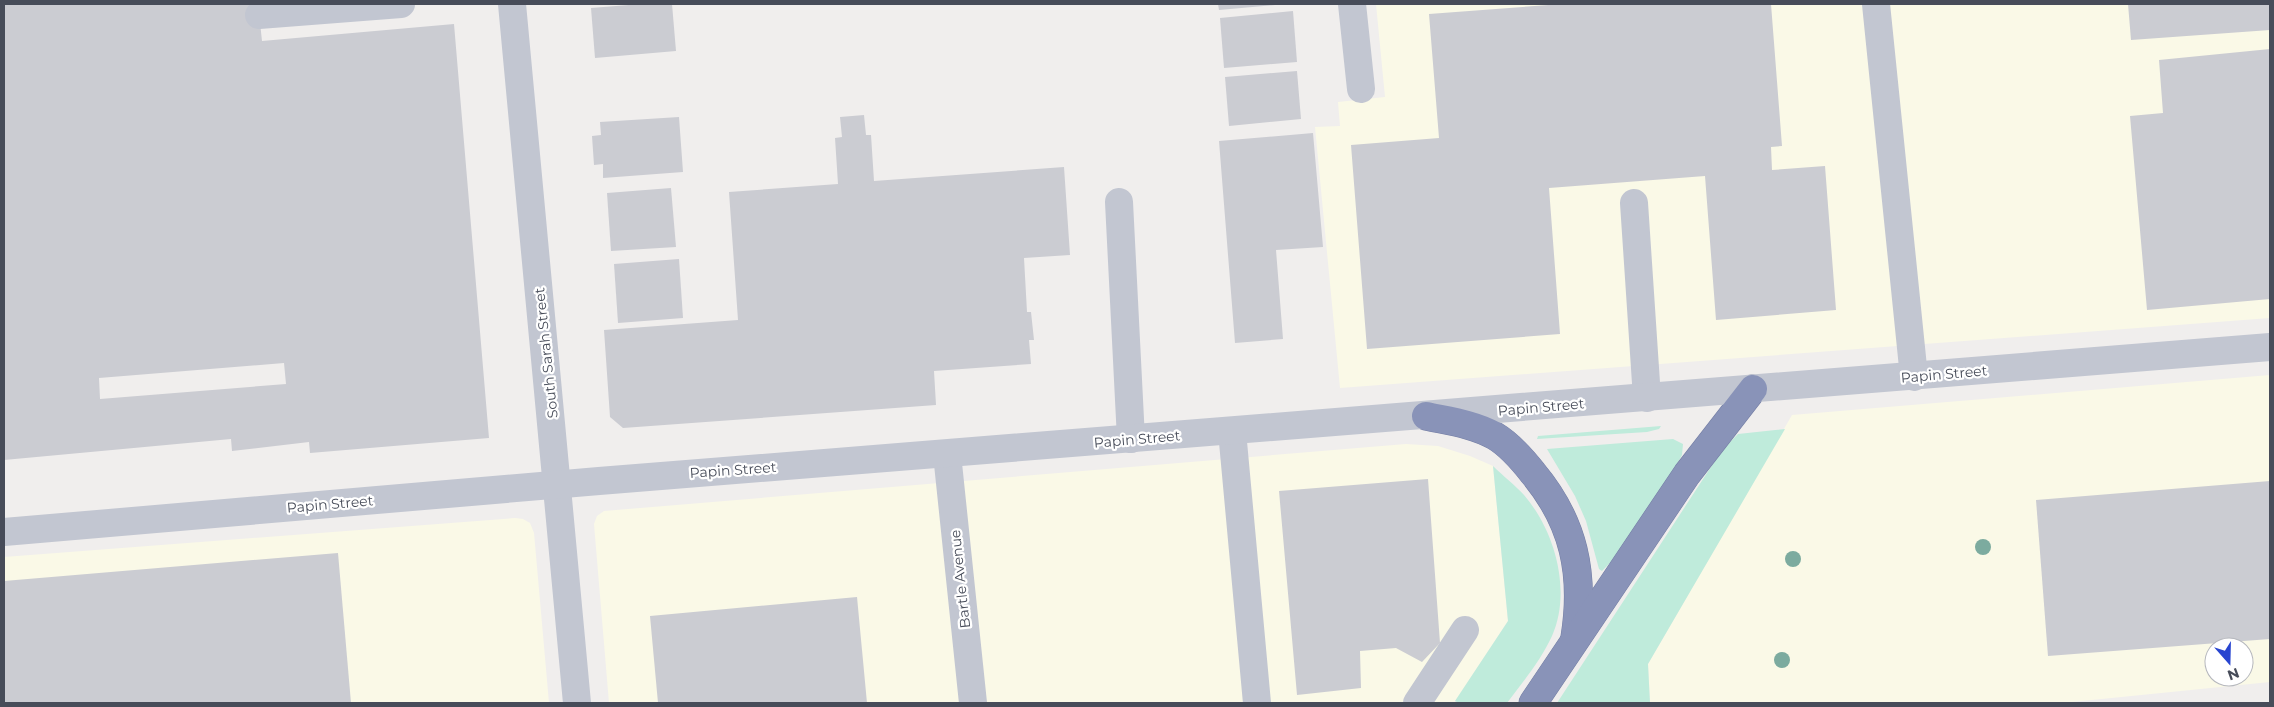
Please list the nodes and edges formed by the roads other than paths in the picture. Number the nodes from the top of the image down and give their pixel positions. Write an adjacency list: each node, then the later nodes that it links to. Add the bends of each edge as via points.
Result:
1 (401, 4): 5 (street)
2 (512, 4): 17 (street, South Sarah Street)
3 (1352, 4): 6 (street)
4 (1876, 4): 10 (street)
5 (258, 15)
6 (1361, 89)
7 (1119, 202): 15 (street)
8 (1634, 203): 12 (street)
9 (2270, 347): 10 (street, Papin Street)
10 (1914, 377): 11 (street, Papin Street)
11 (1753, 389): 12 (street, Papin Street); 20 (highway, via 1687,474)
12 (1647, 398): 13 (street, Papin Street)
13 (1426, 416): 14 (street, Papin Street); 20 (highway, via 1465,424 1494,436 1525,462 1554,501 1566,523 1577,570 1579,610)
14 (1232, 431): 15 (street, Papin Street); 24 (street)
15 (1131, 439): 16 (street, Papin Street)
16 (947, 454): 17 (street, Papin Street); 23 (street, Bartle Avenue)
17 (557, 484): 18 (street, Papin Street); 22 (street, South Sarah Street)
18 (4, 532)
19 (1465, 630): 25 (street)
20 (1573, 644): 21 (highway)
21 (1535, 700)
22 (577, 703)
23 (973, 703)
24 (1257, 703)
25 (1417, 703)

